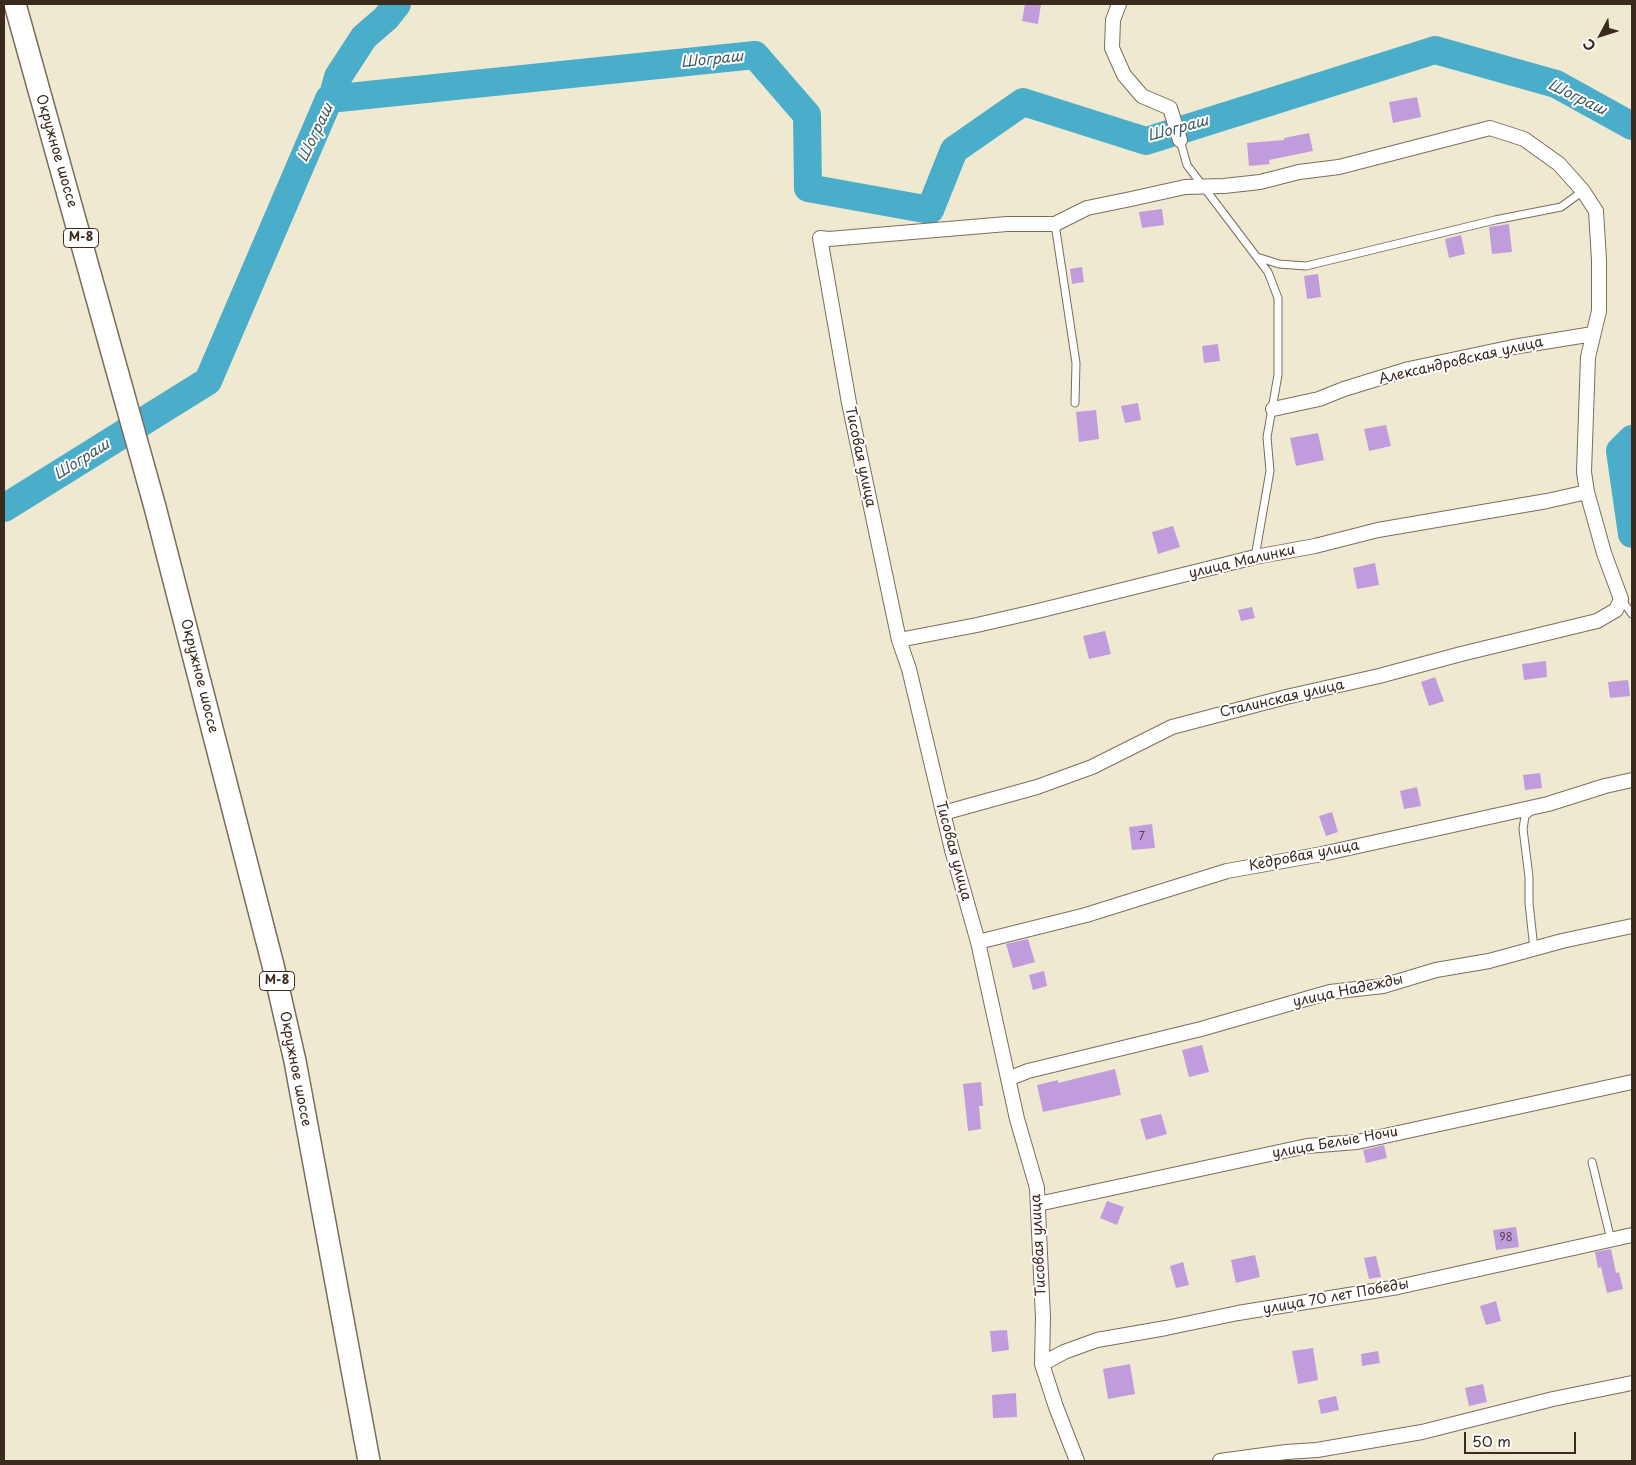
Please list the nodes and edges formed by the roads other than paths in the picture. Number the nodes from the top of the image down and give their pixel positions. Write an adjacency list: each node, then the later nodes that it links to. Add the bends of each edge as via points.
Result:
1 (15, 4): 30 (main road, Окружное шоссе / М-8, via 155,507 273,965 295,1061)
2 (1119, 4): 3 (street, via 1113,20 1112,48 1124,75 1142,96 1170,108)
3 (1180, 140): 4 (lane, via 1187,165)
4 (1204, 187): 5 (street, via 1260,182 1339,167 1490,128 1524,139 1559,164); 6 (street, via 1185,187 1087,208); 7 (lane)
5 (1583, 191): 7 (lane, via 1561,207 1306,266 1279,264); 8 (street, via 1596,211 1600,260 1599,311)
6 (1055, 224): 9 (lane, via 1076,363); 15 (street, Тисовая улица, via 1007,224 820,238 849,404)
7 (1257, 257): 10 (lane, via 1268,272 1278,298 1278,375)
8 (1593, 334): 10 (street, Александровская улица, via 1409,369 1319,399); 11 (street, via 1588,357 1584,472)
9 (1075, 403)
10 (1273, 409): 12 (lane, via 1267,438 1270,472)
11 (1587, 492): 12 (street, улица Малинки, via 1378,530); 13 (street)
12 (1255, 557): 15 (street, улица Малинки, via 1038,612)
13 (1621, 599): 14 (lane); 18 (street, Сталинская улица, via 1616,610 1597,621 1189,722 1074,774)
14 (1632, 614)
15 (899, 640): 18 (street, Тисовая улица, via 909,669)
16 (1632, 780): 17 (street, Кедровая улица)
17 (1537, 806): 20 (street, Кедровая улица, via 1322,854 1227,871 1086,915); 21 (lane, via 1525,816 1522,829)
18 (943, 813): 20 (street, Тисовая улица)
19 (1632, 926): 21 (street, улица Надежды)
20 (978, 942): 22 (street, Тисовая улица)
21 (1534, 949): 22 (street, улица Надежды, via 1436,970 1383,986 1330,992 1201,1029 1028,1071)
22 (1008, 1079): 25 (street, Тисовая улица, via 1037,1188)
23 (1632, 1082): 25 (street, улица Белые Ночи, via 1357,1142 1307,1146)
24 (1592, 1162): 27 (lane)
25 (1038, 1204): 28 (street, Тисовая улица)
26 (1632, 1235): 27 (street, улица 70 лет Победы)
27 (1611, 1240): 28 (street, улица 70 лет Победы, via 1398,1287 1098,1340)
28 (1042, 1364): 31 (street, Тисовая улица)
29 (1632, 1383): 32 (street, via 1422,1432 1317,1450)
30 (369, 1461)
31 (1077, 1461)
32 (1220, 1461)

